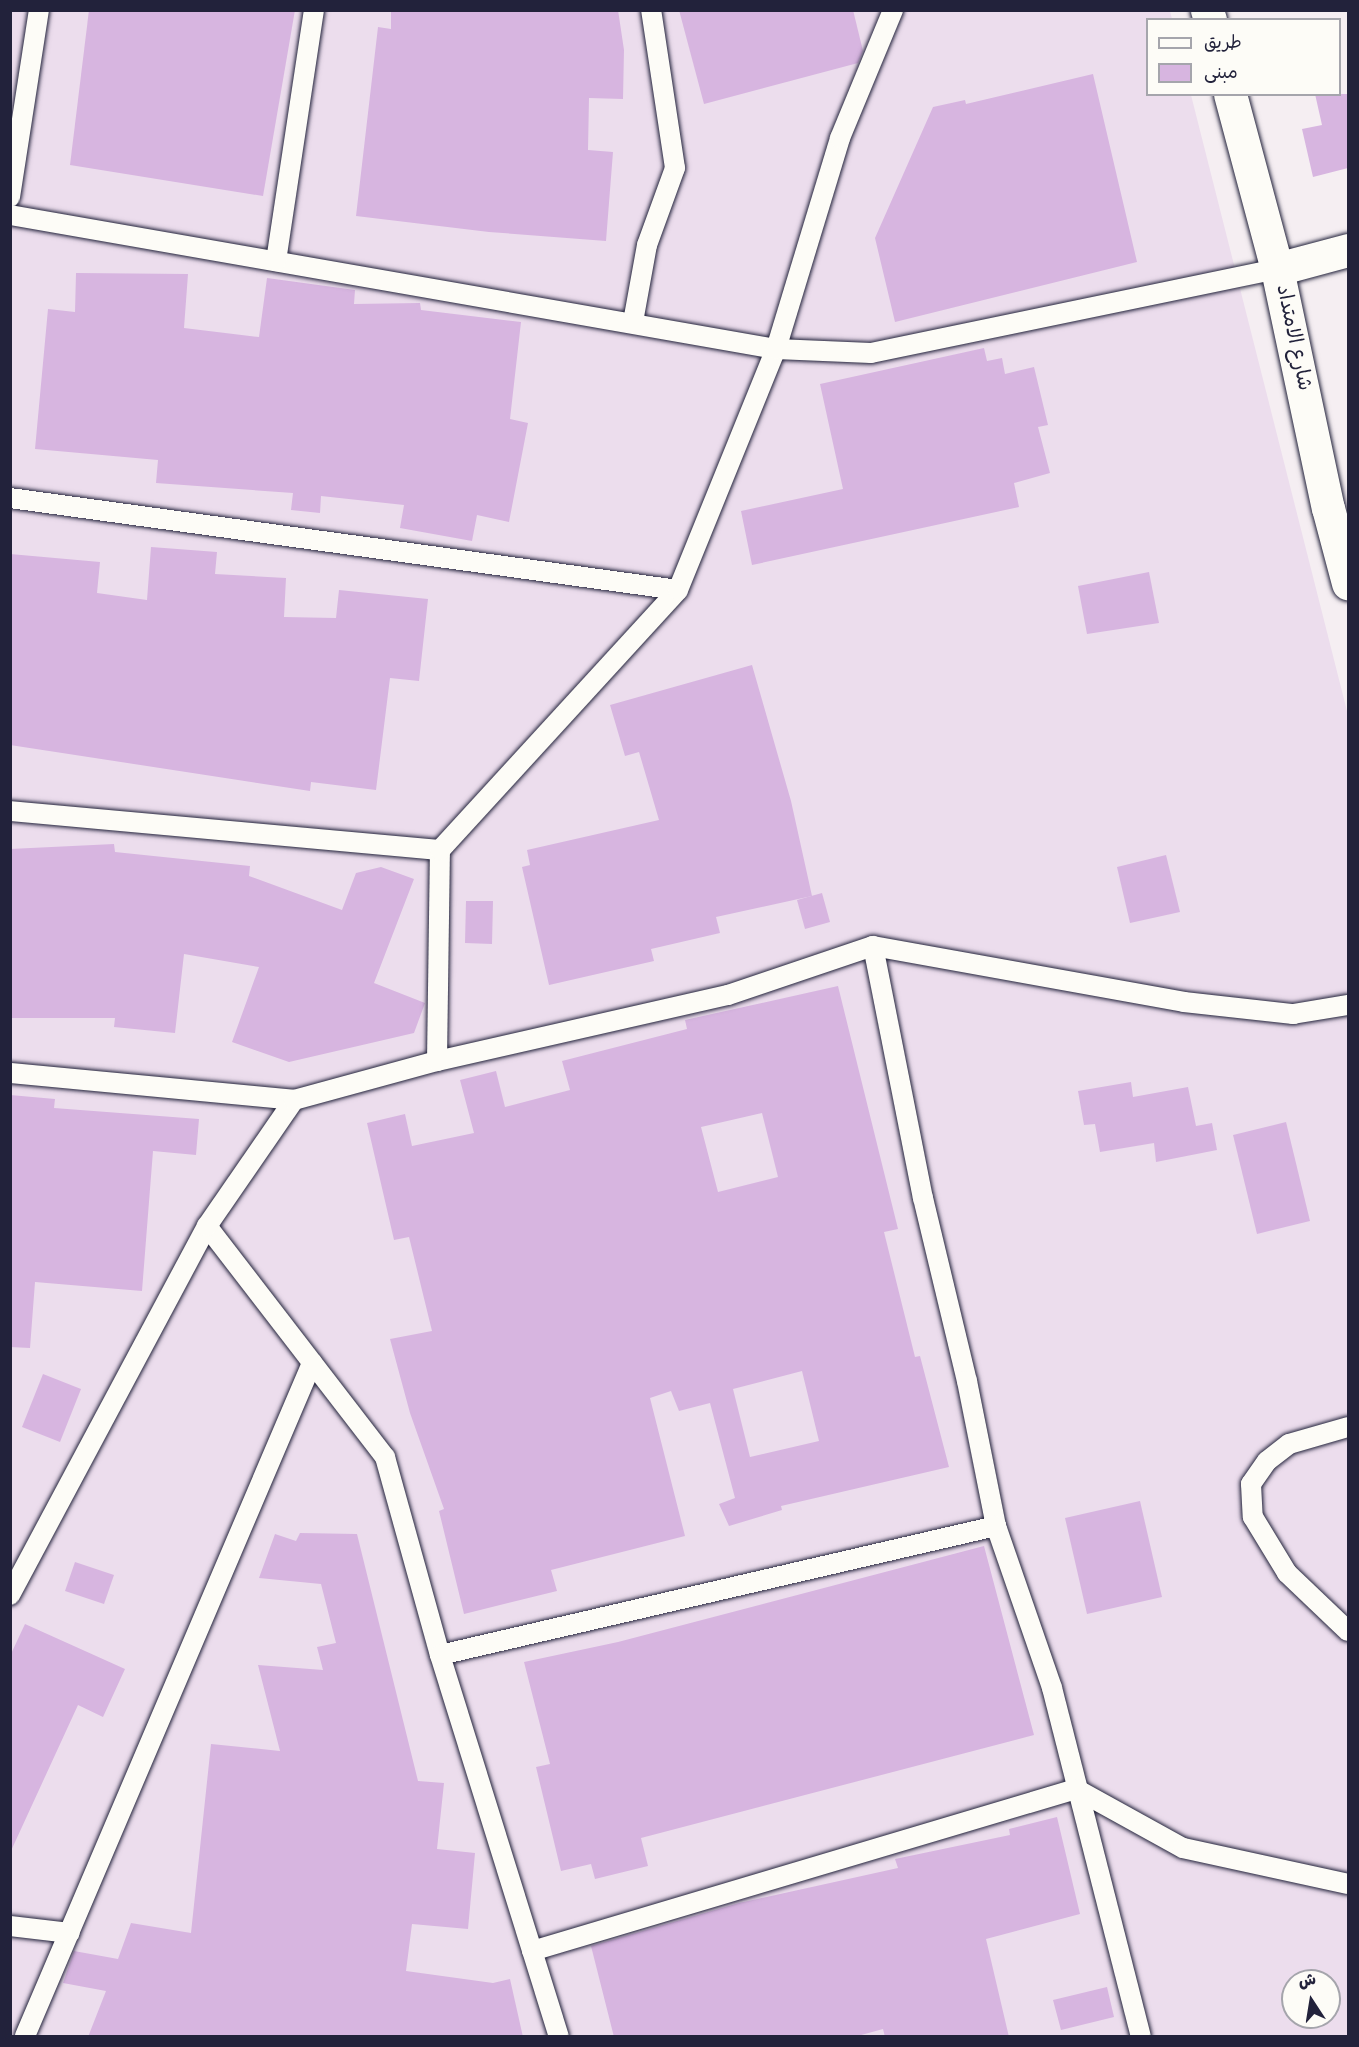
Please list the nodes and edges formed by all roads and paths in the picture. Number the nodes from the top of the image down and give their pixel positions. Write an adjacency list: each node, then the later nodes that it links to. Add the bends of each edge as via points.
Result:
1 (39, 10): 6 (lane)
2 (314, 10): 9 (lane)
3 (651, 10): 11 (lane, via 675,168 647,245)
4 (892, 10): 12 (lane, via 840,138)
5 (1231, 96): 10 (street, شارع الامتداد)
6 (10, 197)
7 (10, 215): 9 (lane)
8 (1348, 250): 10 (street)
9 (276, 261): 11 (lane)
10 (1277, 269): 12 (lane, via 872,353); 14 (street, شارع الامتداد)
11 (633, 322): 12 (lane)
12 (776, 349): 16 (lane)
13 (10, 498): 16 (lane)
14 (1338, 505): 15 (street, شارع الامتداد)
15 (1348, 583)
16 (678, 590): 18 (lane)
17 (10, 811): 18 (lane)
18 (440, 850): 21 (lane)
19 (873, 946): 20 (lane, via 1184,1002 1293,1014); 21 (lane, via 728,995); 27 (lane, via 923,1198 967,1381)
20 (1348, 1005)
21 (437, 1061): 23 (lane)
22 (10, 1073): 23 (lane)
23 (294, 1100): 24 (lane)
24 (207, 1226): 25 (lane); 28 (lane)
25 (312, 1363): 30 (lane, via 385,1457); 34 (lane)
26 (1348, 1427): 29 (lane, via 1289,1444 1267,1461 1251,1484 1253,1517 1287,1573)
27 (996, 1526): 30 (lane); 31 (lane, via 1052,1688)
28 (10, 1595)
29 (1348, 1631)
30 (440, 1656): 35 (lane)
31 (1076, 1789): 32 (lane, via 1183,1848); 35 (lane); 38 (lane)
32 (1348, 1884)
33 (10, 1926): 34 (lane)
34 (70, 1933): 36 (lane)
35 (532, 1951): 37 (lane)
36 (25, 2037)
37 (559, 2037)
38 (1141, 2037)

